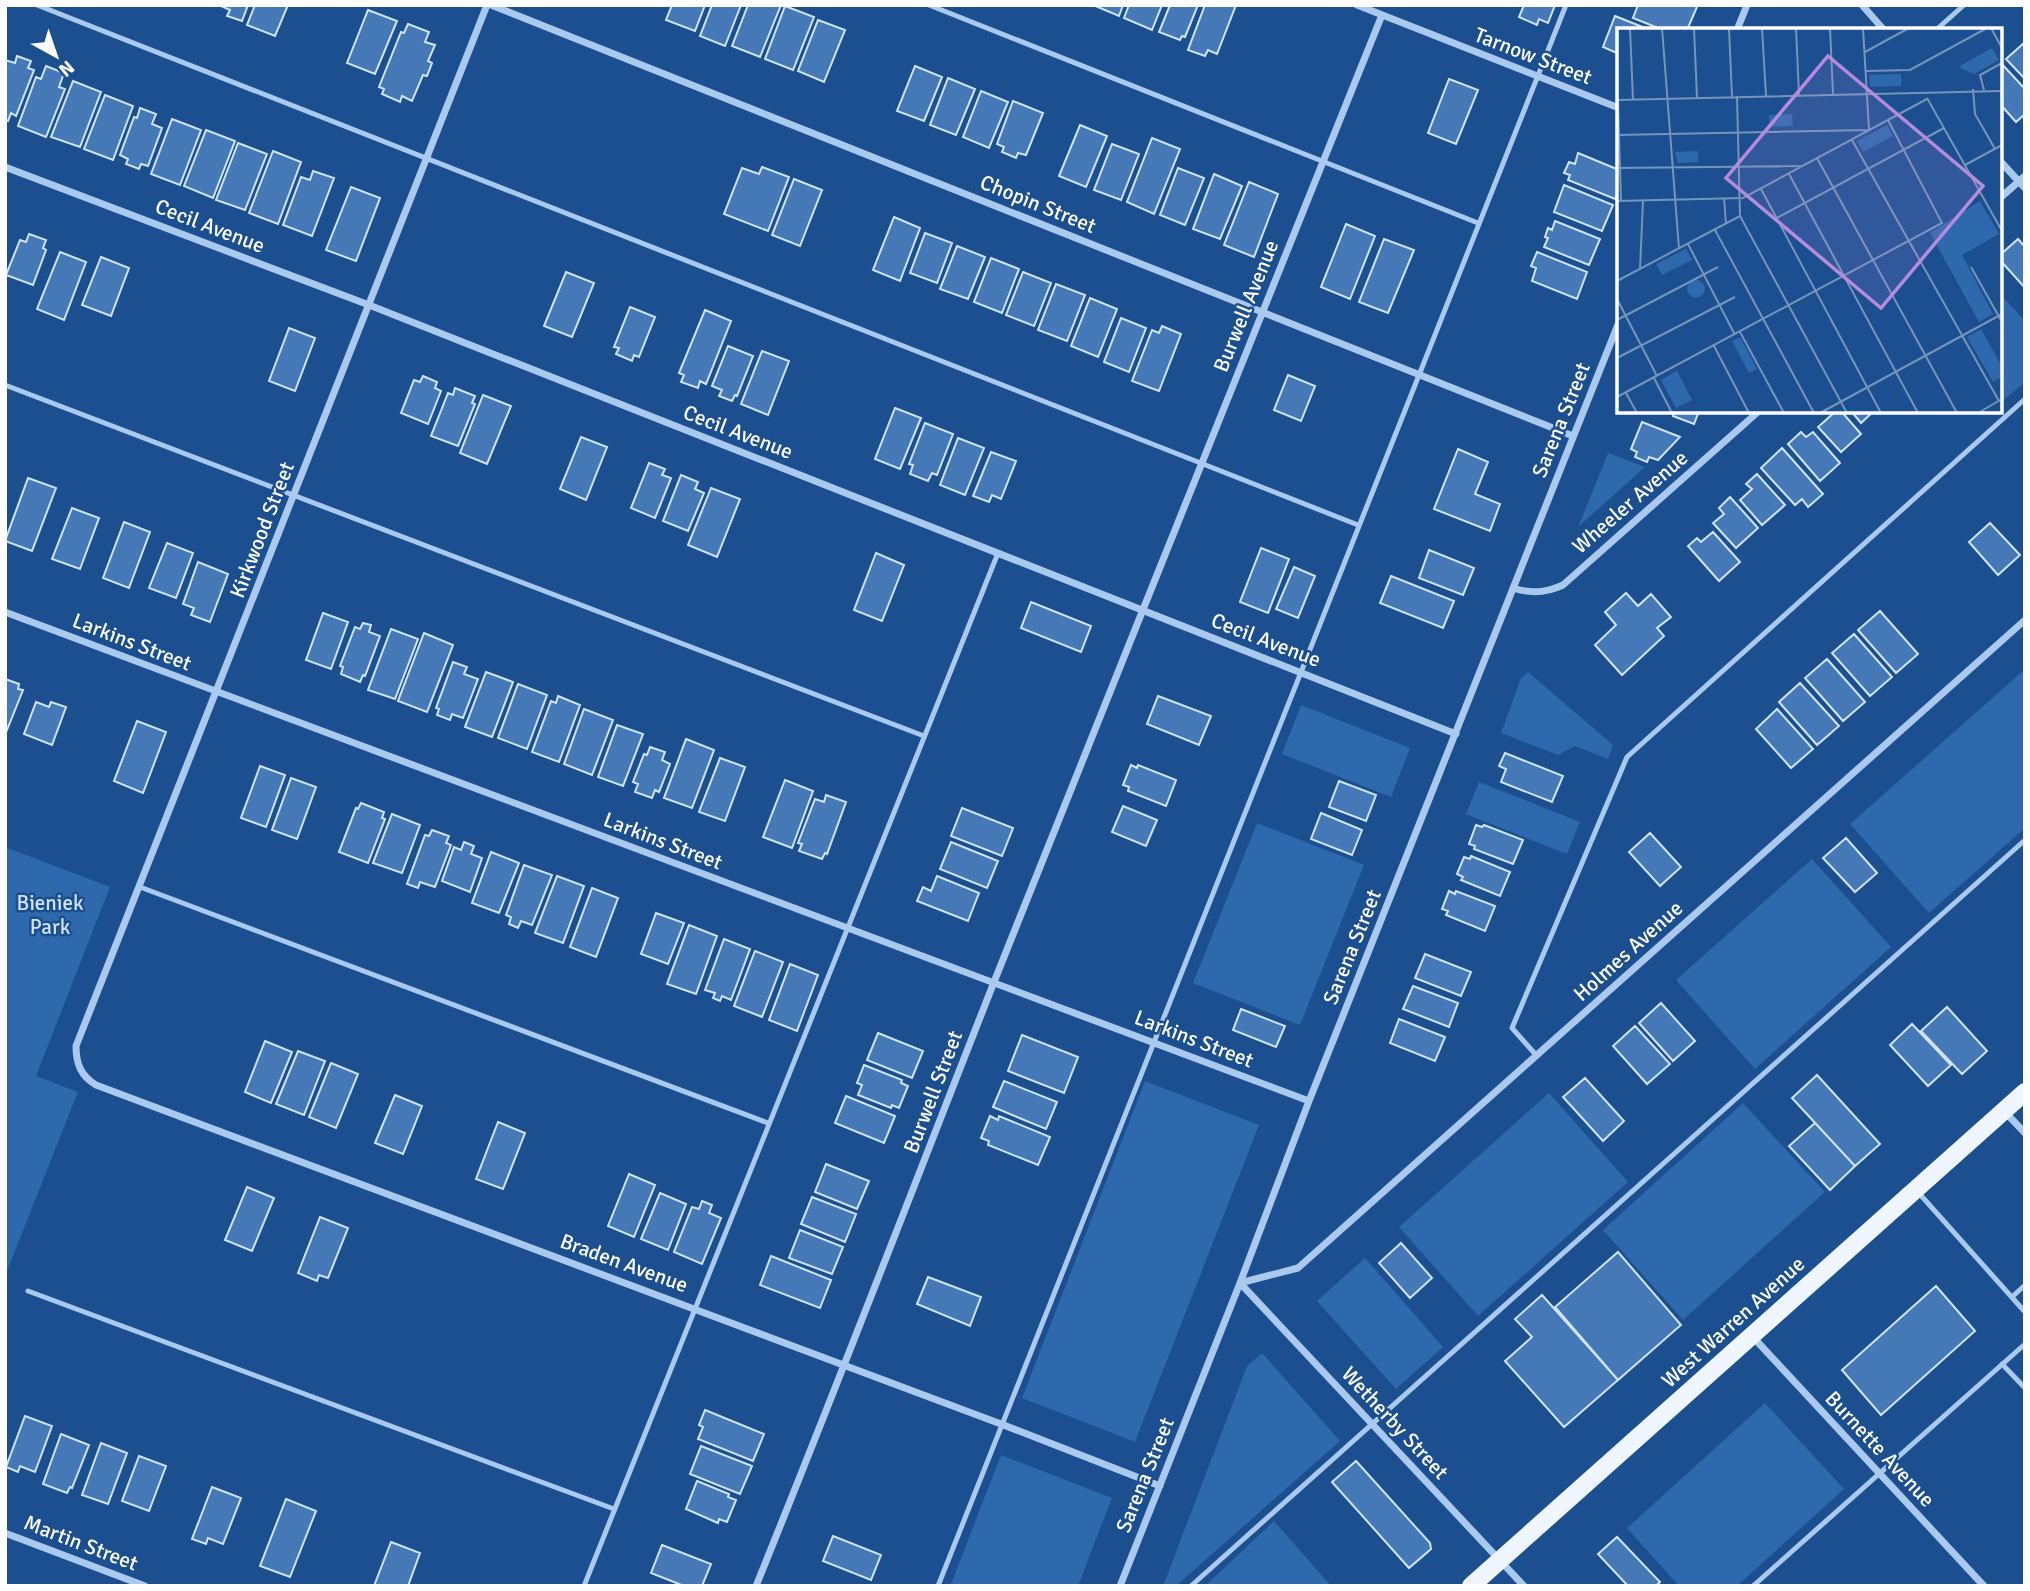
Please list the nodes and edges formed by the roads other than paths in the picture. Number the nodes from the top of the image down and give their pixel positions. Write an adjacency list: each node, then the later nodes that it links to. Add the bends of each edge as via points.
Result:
1 (37, 5): 15 (lane)
2 (489, 5): 15 (street, Kirkwood Street); 24 (street, Chopin Street)
3 (929, 5): 16 (lane)
4 (1357, 5): 9 (street, Tarnow Street)
5 (1566, 5): 13 (lane)
6 (1747, 5): 10 (street)
7 (1862, 5): 11 (street)
8 (1964, 5): 12 (lane)
9 (1382, 15): 13 (street, Tarnow Street); 16 (street, Burwell Avenue)
10 (1738, 28)
11 (1882, 28)
12 (1938, 28)
13 (1539, 77): 14 (street, Tarnow Street); 22 (lane)
14 (1617, 107)
15 (426, 159): 23 (street, Kirkwood Street); 31 (lane)
16 (1324, 162): 22 (lane); 24 (street, Burwell Avenue)
17 (2002, 163): 19 (street)
18 (5, 167): 23 (street, Cecil Avenue)
19 (2022, 179): 20 (street); 21 (street)
20 (2025, 188)
21 (2002, 196)
22 (1478, 223): 26 (lane)
23 (369, 305): 32 (street, Kirkwood Street); 34 (street, Cecil Avenue)
24 (1263, 312): 26 (street, Chopin Street); 31 (street, Burwell Avenue)
25 (1617, 327): 30 (street, Sarena Street)
26 (1419, 373): 30 (street, Chopin Street); 33 (lane)
27 (5, 385): 32 (lane)
28 (2025, 399): 48 (lane, via 1627,757 1512,1028)
29 (1757, 413): 35 (street, Wheeler Avenue, via 1563,585 1539,592)
30 (1573, 436): 35 (street, Sarena Street)
31 (1201, 463): 33 (lane); 36 (street, Burwell Avenue)
32 (295, 494): 40 (street, Kirkwood Street); 42 (lane)
33 (1358, 525): 39 (lane)
34 (998, 553): 36 (street, Cecil Avenue); 42 (lane)
35 (1513, 588): 41 (street, Sarena Street)
36 (1143, 611): 39 (street, Cecil Avenue); 46 (street, Burwell Street)
37 (5, 612): 40 (street, Larkins Street)
38 (2025, 620): 48 (street, Holmes Avenue)
39 (1300, 672): 41 (street, Cecil Avenue); 47 (lane)
40 (217, 693): 44 (street, Kirkwood Street); 45 (street, Larkins Street)
41 (1456, 734): 51 (street, Sarena Street)
42 (924, 736): 45 (lane)
43 (2025, 840): 68 (lane)
44 (140, 887): 49 (street, Kirkwood Street, via 76,1046); 53 (lane)
45 (846, 928): 46 (street, Larkins Street); 53 (lane)
46 (994, 983): 47 (street, Larkins Street); 65 (street, Burwell Street)
47 (1153, 1042): 51 (street, Larkins Street); 67 (lane)
48 (1536, 1056): 56 (street, Holmes Avenue, via 1298,1268)
49 (79, 1069): 60 (street, Braden Avenue, via 96,1085)
50 (2025, 1092): 52 (main road, West Warren Avenue)
51 (1309, 1101): 56 (street, Sarena Street)
52 (2004, 1111): 54 (street); 55 (main road, West Warren Avenue)
53 (768, 1123): 60 (lane)
54 (2025, 1133)
55 (1916, 1190): 59 (lane); 62 (main road, West Warren Avenue)
56 (1241, 1283): 68 (street, Wetherby Street); 70 (street, Sarena Street)
57 (2025, 1285): 59 (lane)
58 (28, 1291): 71 (lane)
59 (2011, 1297): 61 (lane)
60 (694, 1308): 65 (street, Braden Avenue); 71 (lane)
61 (2025, 1312)
62 (1751, 1335): 69 (street, Burnette Avenue); 73 (main road, West Warren Avenue)
63 (2025, 1344): 64 (lane)
64 (2002, 1364): 66 (lane); 69 (lane)
65 (846, 1365): 67 (street, Braden Avenue); 76 (street, Burwell Street)
66 (2025, 1388)
67 (1001, 1424): 70 (street, Braden Avenue); 77 (lane)
68 (1372, 1425): 73 (street, Wetherby Street); 79 (lane)
69 (1880, 1473): 82 (lane); 83 (street, Burnette Avenue)
70 (1160, 1486): 78 (street, Sarena Street)
71 (614, 1509): 75 (lane)
72 (5, 1533): 74 (street, Martin Street)
73 (1500, 1560): 80 (main road, West Warren Avenue); 81 (street, Wetherby Street)
74 (145, 1586)
75 (584, 1586)
76 (756, 1586)
77 (938, 1586)
78 (1120, 1586)
79 (1191, 1586)
80 (1471, 1586)
81 (1524, 1586)
82 (1754, 1586)
83 (1984, 1586)

